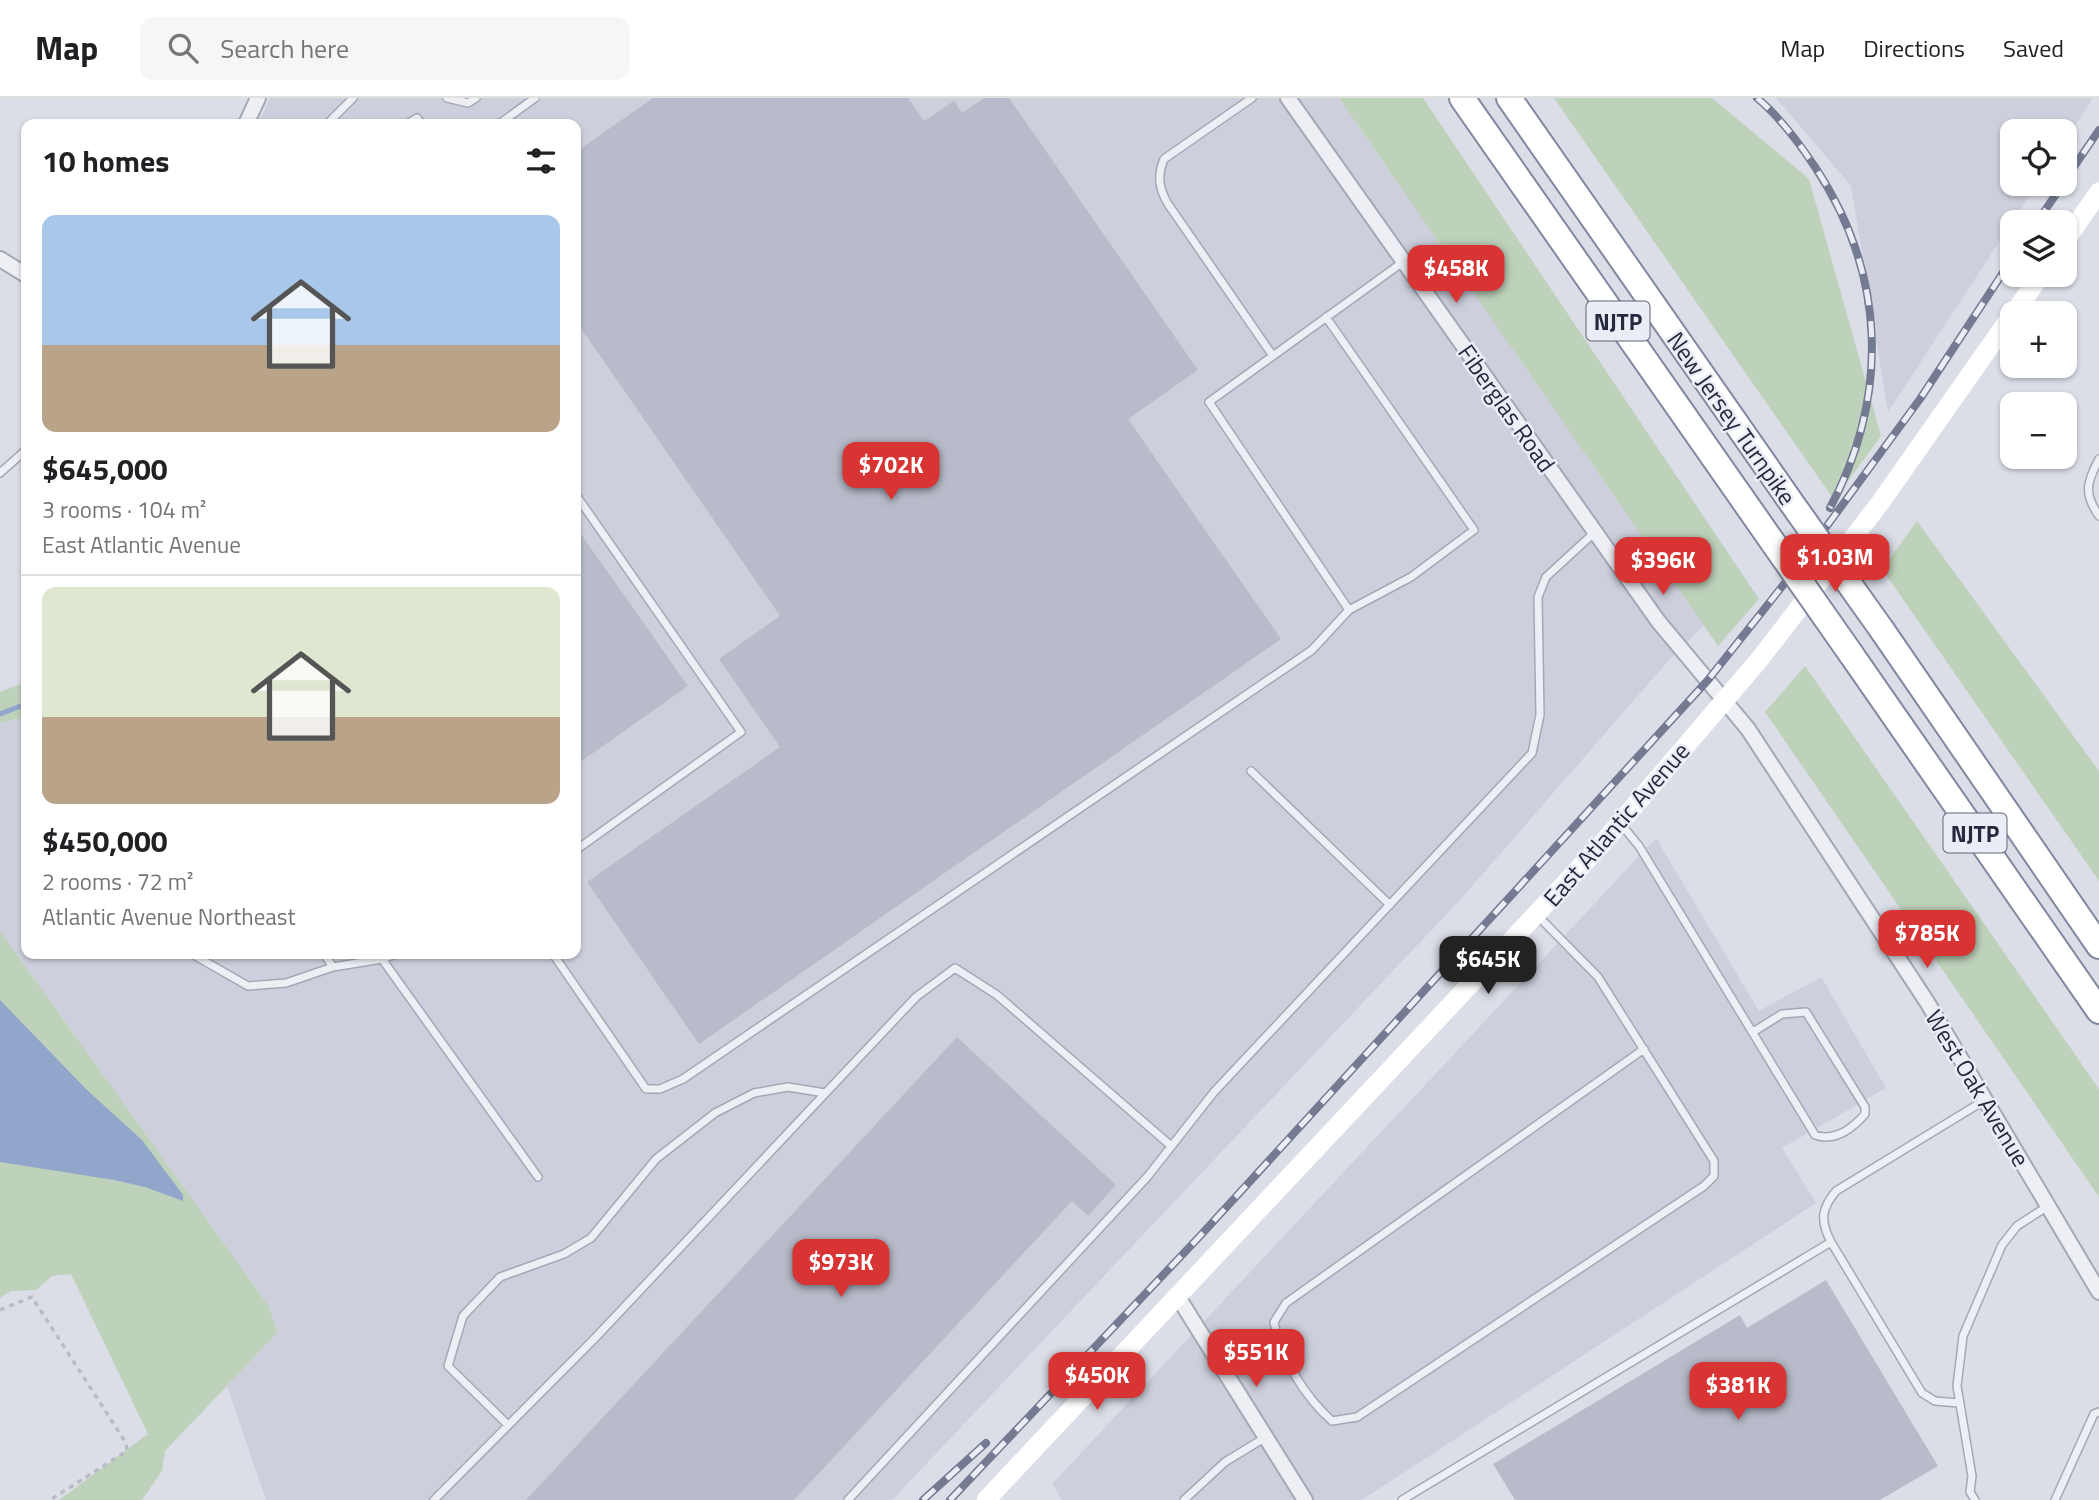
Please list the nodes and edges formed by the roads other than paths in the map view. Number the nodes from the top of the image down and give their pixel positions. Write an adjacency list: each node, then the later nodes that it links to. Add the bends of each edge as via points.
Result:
1 (258, 98): 10 (street)
2 (353, 98): 11 (lane)
3 (447, 98): 4 (lane, via 468,103)
4 (476, 98)
5 (536, 98): 12 (lane)
6 (1252, 98): 21 (lane, via 1164,159 1159,171 1161,192)
7 (1288, 98): 17 (street, Fiberglas Road)
8 (1462, 98): 42 (highway, New Jersey Turnpike / NJTP, bridge)
9 (1509, 98): 36 (highway, New Jersey Turnpike / NJTP, bridge)
10 (248, 119)
11 (332, 119)
12 (506, 119)
13 (2099, 192): 14 (street)
14 (2091, 213): 15 (street)
15 (2077, 229)
16 (0, 259): 18 (street)
17 (1403, 262): 19 (lane); 27 (street, Fiberglas Road)
18 (21, 272)
19 (1326, 317): 21 (lane); 28 (lane, via 1474,530 1411,576)
20 (2000, 332): 30 (street, East Atlantic Avenue, via 1880,503)
21 (1273, 356): 28 (lane, via 1209,402)
22 (21, 454): 24 (lane)
23 (2099, 459): 26 (lane, via 2087,482)
24 (0, 473)
25 (581, 502): 33 (lane, via 741,732)
26 (2099, 516)
27 (1595, 533): 29 (street, Fiberglas Road, via 1658,621); 34 (lane, via 1546,577 1538,597 1540,715 1532,753)
28 (1349, 610): 40 (lane, via 1312,650 683,1079 646,1089)
29 (1708, 680): 30 (street, West Oak Avenue)
30 (1724, 700): 32 (street, East Atlantic Avenue); 46 (street, West Oak Avenue, via 1748,729 1927,1002)
31 (1251, 771): 34 (lane)
32 (1620, 823): 35 (street, East Atlantic Avenue); 43 (lane, via 1639,846)
33 (581, 846)
34 (1390, 905): 47 (lane)
35 (1536, 914): 44 (lane, via 1598,977); 52 (street, East Atlantic Avenue)
36 (2099, 946)
37 (201, 959): 41 (lane, via 248,986 286,983)
38 (327, 959): 41 (lane)
39 (382, 959): 41 (lane); 48 (lane)
40 (556, 959)
41 (333, 967)
42 (2099, 1011)
43 (1753, 1032): 43 (lane, via 1815,1135 1835,1137 1858,1123 1865,1107 1806,1012 1782,1014)
44 (1644, 1049): 44 (lane, via 1714,1161 1714,1176 1357,1417 1332,1421 1278,1345 1274,1322 1286,1303)
45 (825, 1093): 47 (lane, via 916,997 954,968 997,995); 55 (lane); 55 (lane, via 788,1087 754,1093 715,1113 656,1159 591,1238 564,1254 500,1277 463,1316 448,1366)
46 (1985, 1100): 49 (street, West Oak Avenue); 50 (lane, via 1836,1191 1823,1213 1822,1224)
47 (1170, 1145): 59 (lane, via 1148,1176)
48 (538, 1177)
49 (2048, 1206): 51 (street, West Oak Avenue); 53 (lane, via 2017,1226 2002,1245 1963,1336)
50 (1831, 1242): 53 (lane, via 1922,1392 1935,1401); 63 (lane)
51 (2099, 1292)
52 (1178, 1297): 56 (street); 60 (street, East Atlantic Avenue)
53 (1959, 1403): 57 (lane, via 1972,1476)
54 (2099, 1412): 64 (lane)
55 (508, 1425): 58 (lane)
56 (1266, 1437): 61 (lane, via 1225,1462); 62 (street)
57 (1971, 1497)
58 (434, 1500)
59 (848, 1500)
60 (986, 1500)
61 (1184, 1500)
62 (1305, 1500)
63 (1402, 1500)
64 (2055, 1500)

